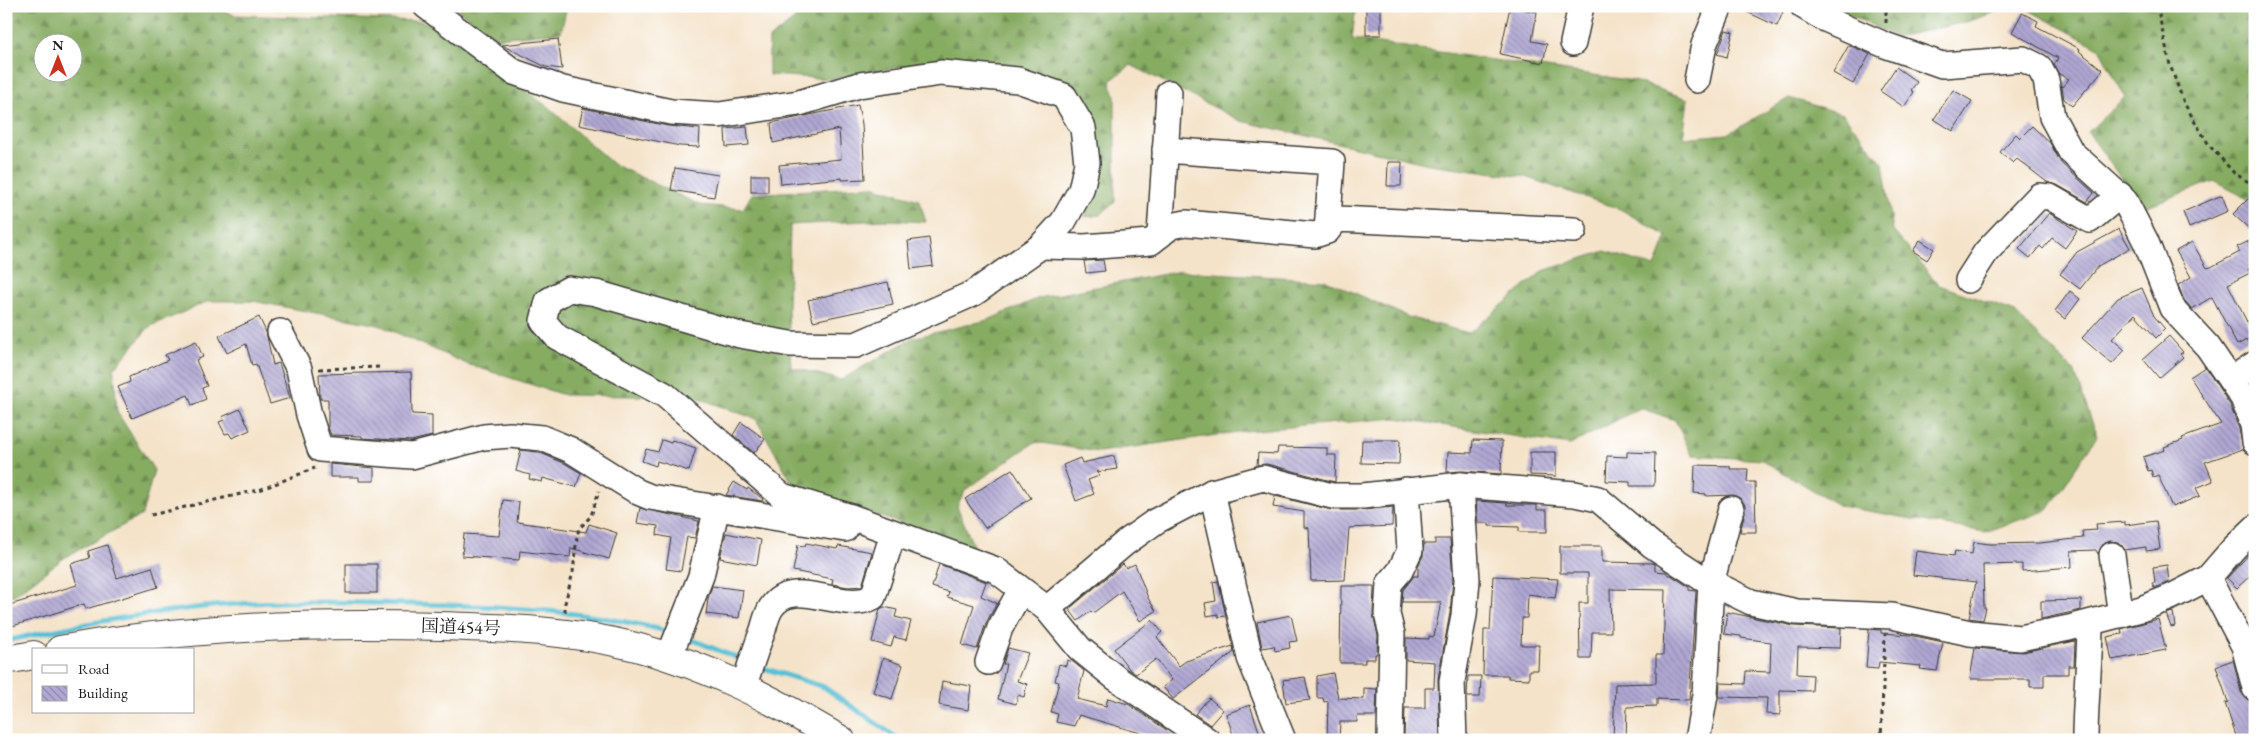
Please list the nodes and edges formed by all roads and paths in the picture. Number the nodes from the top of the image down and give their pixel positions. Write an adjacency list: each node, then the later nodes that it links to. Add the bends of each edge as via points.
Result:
1 (426, 6): 15 (street, via 514,72 563,89 671,112 719,115 799,104 859,85 941,73 1018,80 1064,96 1083,128 1087,164 1081,190 1063,222)
2 (1581, 6): 6 (street)
3 (1720, 6): 7 (street, via 1704,44)
4 (1803, 6): 11 (street, via 1886,45 1942,65 2023,59 2039,67 2046,80 2052,117 2071,152)
5 (2157, 6): 10 (path, via 2170,65 2184,104 2209,145 2234,173)
6 (1573, 43)
7 (1696, 80)
8 (1169, 93): 9 (street)
9 (1165, 150): 13 (street, via 1332,162); 14 (street)
10 (2255, 186)
11 (2120, 195): 16 (street, via 2090,220 2050,196 2039,196 1986,252); 21 (street, via 2146,242 2172,308 2208,347)
12 (1574, 230): 13 (street, via 1337,219)
13 (1327, 231): 14 (street, via 1314,235 1186,223 1171,226)
14 (1160, 234): 15 (street, via 1151,242 1084,248)
15 (1041, 246): 32 (street, via 974,293 856,345 790,344 740,335 569,289 548,302 543,321 557,337 665,395 782,496)
16 (1968, 280)
17 (280, 332): 20 (street)
18 (2255, 364): 21 (street)
19 (379, 367): 20 (path)
20 (298, 370): 23 (street)
21 (2231, 380): 22 (street, via 2243,398 2253,425)
22 (2255, 442)
23 (320, 449): 24 (street, via 412,456 484,437 510,435 542,438 571,450); 30 (path, via 317,467 262,489)
24 (606, 471): 28 (street, via 650,497); 41 (path, via 591,516 576,536 573,572 565,603)
25 (1461, 484): 26 (street); 35 (street, via 1598,499 1652,545); 53 (street, via 1467,580 1452,681)
26 (1406, 490): 27 (street, via 1363,496 1332,496 1263,478); 52 (street, via 1410,550 1400,571 1389,584 1387,614 1392,634)
27 (1212, 492): 37 (street, via 1156,521 1133,537); 51 (street, via 1250,658)
28 (717, 507): 32 (street); 44 (street, via 701,576)
29 (1731, 508): 35 (street)
30 (151, 515)
31 (2255, 528): 34 (street)
32 (898, 537): 36 (street, via 996,570); 47 (street, via 873,597 863,602 843,602 804,593 786,595 771,607)
33 (2112, 555): 38 (street)
34 (2208, 578): 38 (street, via 2171,597); 48 (street, via 2244,646)
35 (1712, 583): 39 (street, via 1751,602 1797,612); 54 (street, via 1705,695)
36 (1021, 590): 37 (street); 46 (street, via 1000,628)
37 (1047, 609): 50 (street, via 1080,649 1116,678)
38 (2121, 614): 40 (street)
39 (1886, 616): 40 (street, via 1970,633 2020,638); 55 (path)
40 (2090, 623): 56 (street)
41 (564, 634): 42 (highway, 国道454号, via 527,629 417,626 269,626 181,631); 44 (highway, 国道454号, via 634,646)
42 (73, 648)
43 (32, 655): 45 (highway)
44 (669, 657): 47 (highway, 国道454号)
45 (6, 660)
46 (988, 662)
47 (744, 685): 49 (highway, 国道454号)
48 (2255, 688)
49 (841, 740)
50 (1207, 740)
51 (1283, 740)
52 (1390, 740)
53 (1454, 740)
54 (1697, 740)
55 (1881, 740)
56 (2085, 740)

